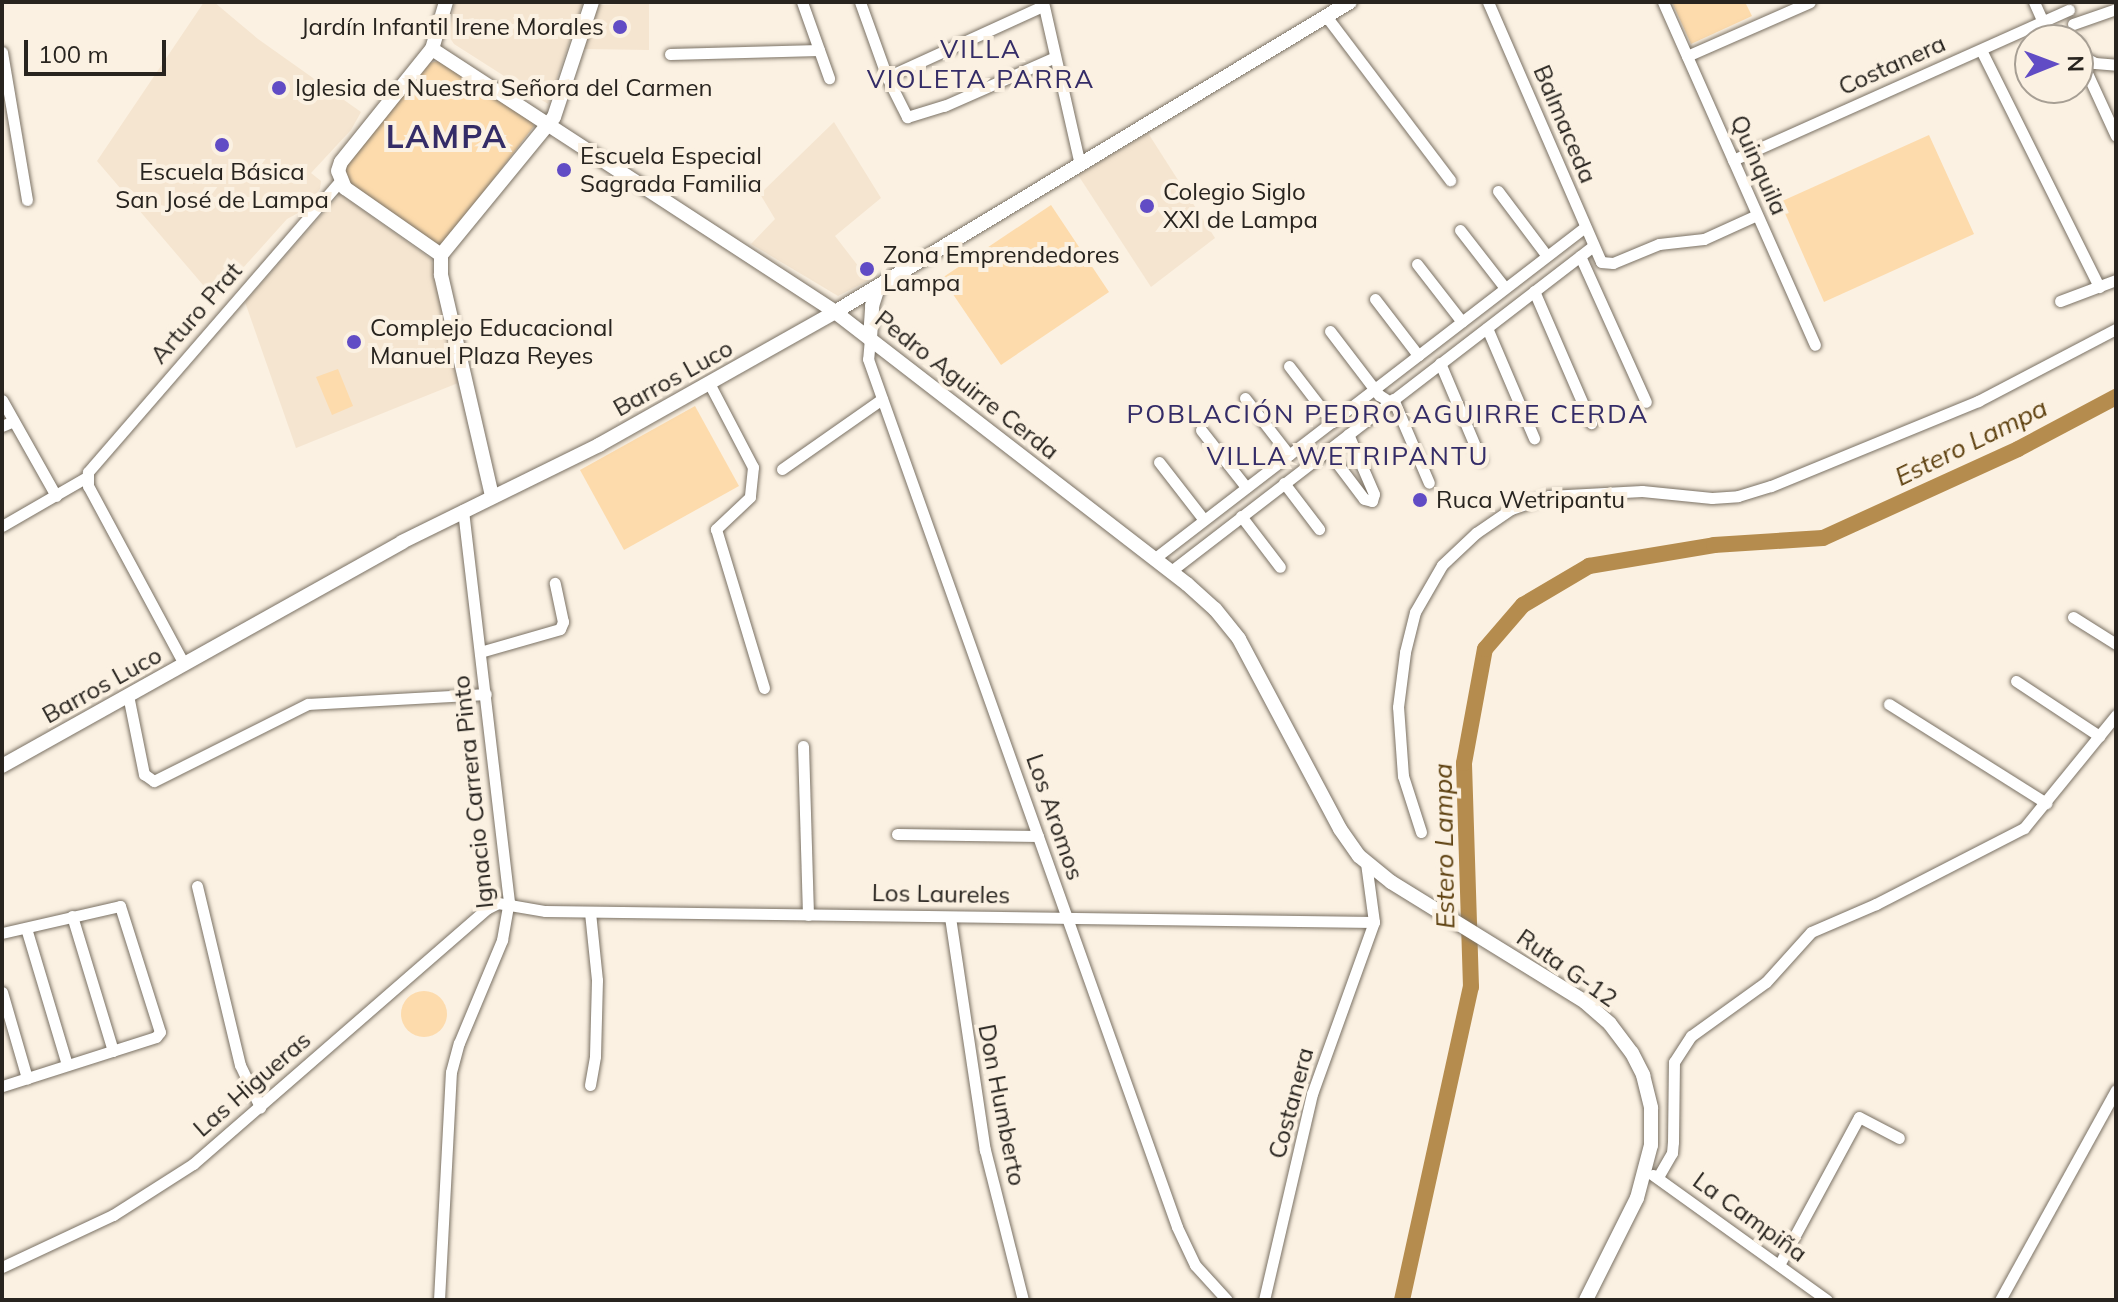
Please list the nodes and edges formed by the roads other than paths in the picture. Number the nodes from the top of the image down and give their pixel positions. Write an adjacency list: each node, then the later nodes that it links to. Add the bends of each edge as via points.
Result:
1 (446, 2): 16 (main road, Arturo Prat)
2 (592, 2): 29 (main road)
3 (802, 2): 17 (street)
4 (860, 2): 26 (street)
5 (1350, 2): 13 (main road, Barros Luco)
6 (1488, 2): 38 (street, Balmaceda)
7 (1663, 2): 21 (street, Quinquila)
8 (1810, 2): 21 (street)
9 (2034, 2): 14 (street)
10 (1043, 4): 22 (street); 26 (street)
11 (2067, 6): 14 (street, Costanera); 15 (street)
12 (2116, 9): 15 (street)
13 (1326, 16): 32 (main road, Barros Luco); 33 (street)
14 (2043, 22): 18 (street, Costanera)
15 (2073, 24)
16 (432, 49): 29 (main road, Pedro Aguirre Cerda); 34 (main road, Arturo Prat, via 341,162)
17 (819, 50): 20 (street); 27 (street)
18 (1981, 50): 31 (street, Costanera); 48 (street)
19 (2, 52): 25 (street)
20 (670, 54)
21 (1687, 56): 31 (street, Quinquila)
22 (1055, 57): 26 (street, via 907,117); 32 (street)
23 (2094, 62): 24 (street)
24 (2116, 65)
25 (3, 66): 36 (street)
26 (887, 77)
27 (829, 78)
28 (2094, 84): 30 (street)
29 (549, 124): 42 (main road); 53 (main road, Pedro Aguirre Cerda)
30 (2116, 136)
31 (1733, 160): 37 (street, Quinquila)
32 (1080, 165): 47 (main road, Barros Luco)
33 (1450, 180)
34 (339, 182): 42 (main road); 83 (street, Arturo Prat)
35 (1498, 191): 43 (street)
36 (27, 200)
37 (1757, 215): 41 (street, Balmaceda, via 1704,239 1659,244 1613,263 1602,263); 59 (street, Quinquila)
38 (1585, 227): 40 (street); 41 (street, Balmaceda)
39 (1460, 230): 49 (street)
40 (1560, 246): 43 (street); 44 (street)
41 (1593, 246): 44 (street)
42 (441, 255): 88 (main road)
43 (1547, 256): 49 (street)
44 (1576, 259): 50 (street); 70 (street)
45 (1417, 264): 54 (street)
46 (2116, 280): 48 (street)
47 (878, 287): 53 (main road, Barros Luco); 58 (main road)
48 (2099, 287): 52 (street)
49 (1505, 288): 54 (street)
50 (1534, 291): 55 (street); 74 (street)
51 (1375, 299): 60 (street)
52 (2060, 301)
53 (835, 312): 58 (main road, Pedro Aguirre Cerda); 63 (main road, Barros Luco)
54 (1462, 322): 60 (street)
55 (1487, 328): 61 (street); 77 (street)
56 (2116, 329): 113 (street, via 1978,401 1771,486 1712,498 1642,491 1549,496 1511,509 1476,533 1442,565 1415,612 1405,652 1398,707 1403,776)
57 (1330, 331): 64 (street)
58 (870, 338): 67 (street, Los Aromos, via 866,355); 95 (main road, Pedro Aguirre Cerda)
59 (1815, 345)
60 (1418, 355): 64 (street)
61 (1440, 363): 69 (street); 80 (street)
62 (1289, 366): 72 (street)
63 (709, 383): 88 (main road, Barros Luco, via 588,451); 104 (street, via 753,467 747,501 716,529)
64 (1376, 388): 65 (street); 69 (street)
65 (1365, 396): 71 (street); 72 (street)
66 (1245, 398): 79 (street)
67 (882, 399): 82 (street); 115 (street, Los Aromos)
68 (2, 400): 73 (street)
69 (1392, 401): 71 (street); 85 (street)
70 (1646, 402)
71 (1377, 412): 76 (street)
72 (1332, 422): 79 (street)
73 (8, 423): 87 (street)
74 (1591, 423)
75 (1201, 430): 86 (street)
76 (1348, 434): 78 (street); 78 (street, via 1374,494 1372,501 1364,499)
77 (1534, 438)
78 (1327, 450): 84 (street)
79 (1289, 455): 86 (street)
80 (1481, 460)
81 (1159, 462): 91 (street)
82 (782, 469)
83 (87, 477): 87 (street); 102 (street)
84 (1284, 483): 90 (street); 93 (street)
85 (1429, 483)
86 (1246, 487): 91 (street)
87 (56, 496): 92 (street)
88 (492, 496): 89 (main road, Barros Luco)
89 (463, 510): 101 (street, Ignacio Carrera Pinto); 102 (main road, Barros Luco)
90 (1241, 516): 94 (street); 96 (street)
91 (1200, 524): 94 (street); 95 (street)
92 (2, 526)
93 (1319, 529)
94 (1208, 542): 97 (street)
95 (1155, 558): 97 (main road, Pedro Aguirre Cerda)
96 (1280, 567)
97 (1171, 571): 116 (main road, Pedro Aguirre Cerda, via 1209,603 1239,639 1340,829)
98 (555, 583): 101 (street, via 560,629)
99 (2073, 617): 100 (street)
100 (2116, 644)
101 (480, 652): 105 (street, Ignacio Carrera Pinto)
102 (184, 664): 106 (main road, Barros Luco)
103 (2016, 681): 109 (street)
104 (764, 688)
105 (486, 694): 106 (street, via 308,704 154,781 144,774); 118 (street, Ignacio Carrera Pinto)
106 (128, 695): 111 (main road, Barros Luco)
107 (1889, 704): 112 (street)
108 (2116, 715): 109 (street)
109 (2099, 736): 112 (street)
110 (803, 746): 119 (street)
111 (2, 766)
112 (2046, 803): 136 (street, via 2024,828 1811,932 1766,982 1691,1036 1674,1062 1673,1142)
113 (1421, 832)
114 (897, 834): 115 (street)
115 (1038, 836): 123 (street, Los Aromos)
116 (1366, 863): 124 (street); 136 (main road, Ruta G-12, via 1600,1014 1638,1063 1647,1087)
117 (197, 886): 134 (street, via 240,1065)
118 (509, 902): 120 (street, Los Laureles, via 534,910); 134 (street, Las Higueras, via 488,908); 139 (street, Ignacio Carrera Pinto, via 502,940 451,1072)
119 (807, 910): 120 (street, Los Laureles); 122 (street, Los Laureles)
120 (590, 912): 131 (street, via 597,980)
121 (72, 916): 125 (street); 128 (street); 128 (street, via 115,905 122,908 155,1015 158,1036)
122 (950, 917): 123 (street, Los Laureles); 140 (street, Don Humberto, via 985,1150)
123 (1067, 918): 124 (street, Los Laureles); 141 (street, Los Aromos, via 1182,1240 1204,1277)
124 (1374, 922): 142 (street, Costanera, via 1312,1094)
125 (26, 928): 126 (street); 129 (street)
126 (2, 933)
127 (2, 992): 130 (street)
128 (113, 1051): 129 (street)
129 (67, 1065): 130 (street)
130 (27, 1078): 132 (street)
131 (590, 1085)
132 (2, 1086)
133 (2116, 1090): 145 (street)
134 (258, 1104): 138 (street, Las Higueras, via 205,1155 155,1191)
135 (1899, 1138): 137 (street, via 1859,1117)
136 (1651, 1175): 137 (street, La Campiña); 143 (main road, Ruta G-12)
137 (1779, 1265): 144 (street, La Campiña)
138 (2, 1267)
139 (439, 1300)
140 (1023, 1300)
141 (1227, 1300)
142 (1264, 1300)
143 (1586, 1300)
144 (1827, 1300)
145 (2000, 1300)

